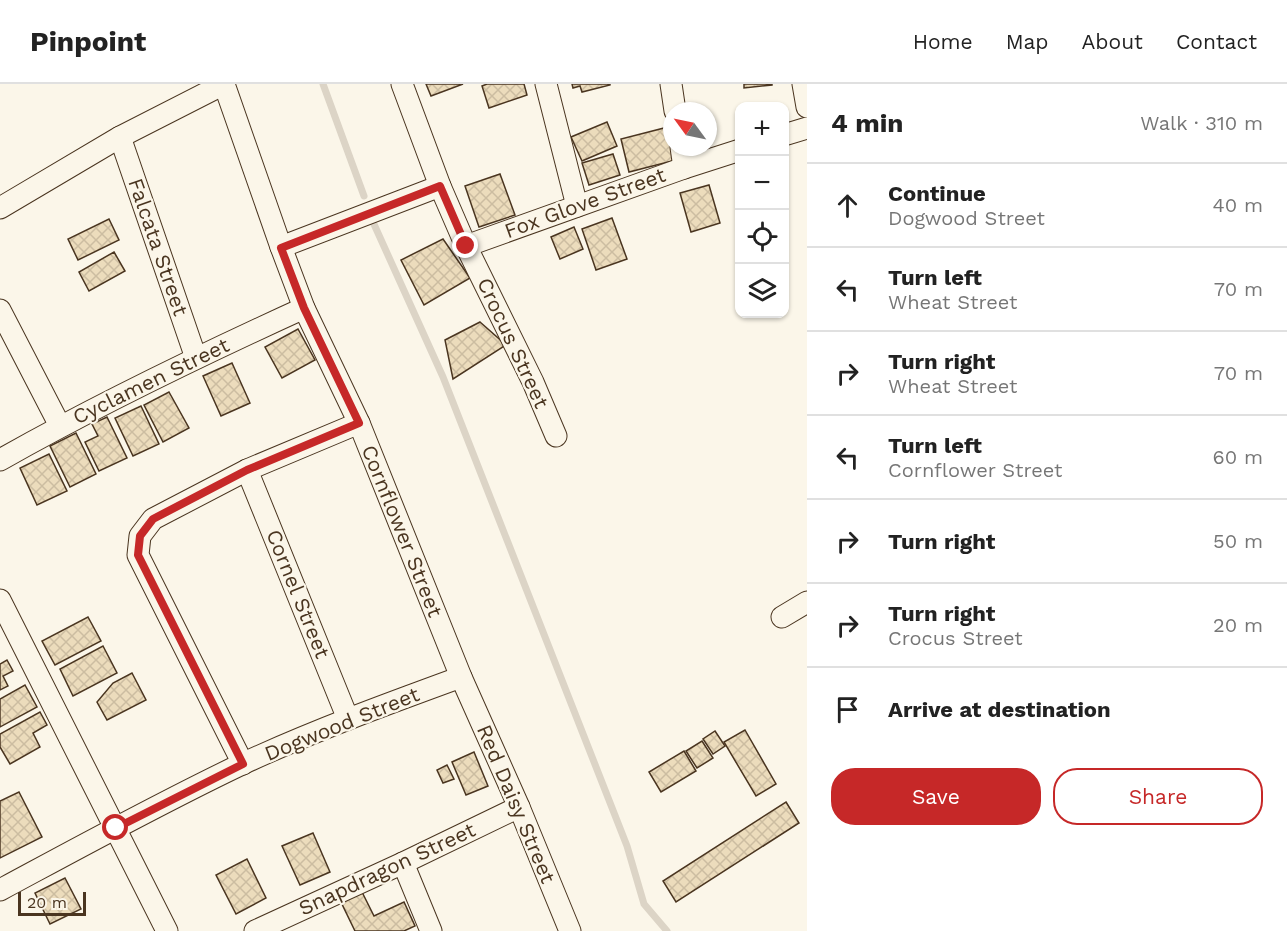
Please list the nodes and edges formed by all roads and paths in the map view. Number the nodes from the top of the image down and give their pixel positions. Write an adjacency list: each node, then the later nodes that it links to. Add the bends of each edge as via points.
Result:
1 (224, 84): 10 (street); 17 (street, Cornflower Street)
2 (402, 84): 13 (street, Crocus Street)
3 (546, 84): 14 (street)
4 (671, 84): 6 (street)
5 (803, 84): 7 (street)
6 (674, 102)
7 (807, 107)
8 (807, 128): 9 (street)
9 (789, 133)
10 (120, 137): 15 (street); 20 (street, Falcata Street)
11 (735, 151): 12 (street, Fox Glove Street)
12 (683, 157): 14 (street, Fox Glove Street)
13 (440, 186): 16 (street, Crocus Street); 17 (street)
14 (577, 206): 16 (street, Fox Glove Street)
15 (0, 208)
16 (466, 246): 23 (street, Crocus Street)
17 (281, 248): 18 (street, Cornflower Street)
18 (304, 308): 20 (street, Cyclamen Street); 21 (street, Cornflower Street)
19 (0, 310): 22 (street)
20 (196, 358): 22 (street, Cyclamen Street)
21 (359, 423): 25 (street); 29 (street, Cornflower Street)
22 (60, 426): 24 (street, Cyclamen Street)
23 (556, 436)
24 (0, 460)
25 (247, 470): 30 (street, Cornel Street); 31 (street, via 153,519 140,536 138,555)
26 (0, 600): 33 (street)
27 (807, 602): 28 (street)
28 (782, 617)
29 (461, 677): 30 (street, Dogwood Street); 32 (street, Red Daisy Street)
30 (348, 719): 31 (street, Dogwood Street)
31 (243, 764): 33 (street, Dogwood Street)
32 (519, 807): 34 (street, Snapdragon Street); 39 (street, Red Daisy Street)
33 (116, 828): 35 (street, Dogwood Street); 36 (street)
34 (403, 863): 37 (street, Snapdragon Street); 38 (street)
35 (0, 890)
36 (167, 931)
37 (255, 931)
38 (431, 931)
39 (570, 931)

